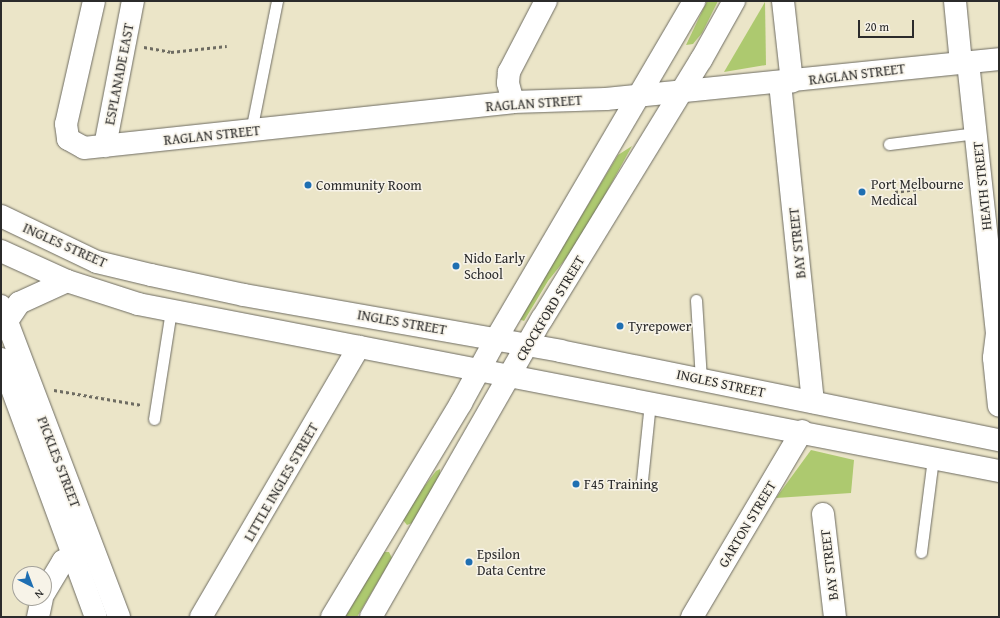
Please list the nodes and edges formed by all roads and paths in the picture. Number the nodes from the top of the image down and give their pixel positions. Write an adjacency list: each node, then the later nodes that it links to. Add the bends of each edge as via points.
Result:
1 (94, 1): 20 (street, RAGLAN STREET, via 66,124 67,136 71,143 84,148)
2 (133, 1): 9 (street, ESPLANADE EAST)
3 (277, 1): 17 (lane)
4 (546, 1): 16 (street, via 509,72 508,83)
5 (694, 1): 15 (street)
6 (734, 1): 14 (street, CROCKFORD STREET)
7 (783, 1): 13 (street, BAY STREET)
8 (955, 1): 12 (street, HEATH STREET)
9 (125, 44): 10 (path, via 171,52); 20 (street, ESPLANADE EAST)
10 (227, 46)
11 (999, 59): 12 (street, RAGLAN STREET)
12 (965, 62): 13 (street, RAGLAN STREET); 18 (street, HEATH STREET)
13 (786, 82): 14 (street, RAGLAN STREET); 39 (street, BAY STREET)
14 (680, 92): 15 (street, RAGLAN STREET); 32 (street, CROCKFORD STREET)
15 (640, 96): 16 (street, RAGLAN STREET); 31 (street)
16 (513, 102): 17 (street, RAGLAN STREET)
17 (251, 131): 20 (street, RAGLAN STREET)
18 (976, 133): 19 (lane); 21 (street, HEATH STREET)
19 (889, 144)
20 (105, 146)
21 (981, 181): 22 (path); 41 (street, HEATH STREET, via 997,333 994,358)
22 (895, 192)
23 (1, 216): 26 (street, INGLES STREET, via 97,262)
24 (1, 251): 25 (street)
25 (67, 281): 28 (street, via 114,297); 29 (street, via 19,303)
26 (244, 295): 30 (street); 31 (street, INGLES STREET)
27 (696, 300): 37 (lane)
28 (171, 311): 30 (street); 42 (lane)
29 (4, 314): 38 (street, PICKLES STREET)
30 (240, 323): 33 (street)
31 (496, 339): 32 (street, INGLES STREET); 35 (street)
32 (528, 345): 36 (street, CROCKFORD STREET); 37 (street, INGLES STREET)
33 (360, 347): 35 (street); 60 (street, LITTLE INGLES STREET)
34 (1, 359): 52 (street, PICKLES STREET)
35 (479, 371): 36 (street); 50 (street)
36 (510, 376): 40 (street); 51 (street, CROCKFORD STREET)
37 (701, 380): 39 (street, INGLES STREET)
38 (31, 386): 42 (path); 52 (street, PICKLES STREET)
39 (813, 402): 44 (street); 45 (street, INGLES STREET)
40 (650, 403): 44 (street); 48 (lane)
41 (999, 406)
42 (156, 407): 43 (lane)
43 (154, 419)
44 (802, 432): 46 (street); 63 (street, GARTON STREET)
45 (999, 440)
46 (933, 458): 47 (street); 53 (lane)
47 (999, 471)
48 (642, 480)
49 (823, 514): 64 (street, BAY STREET)
50 (385, 528): 51 (street); 61 (street)
51 (412, 546): 62 (street, CROCKFORD STREET)
52 (82, 552): 54 (street, via 59,566); 55 (street, PICKLES STREET); 57 (street, PICKLES STREET)
53 (921, 552)
54 (52, 579)
55 (105, 580): 57 (street); 59 (street, PICKLES STREET)
56 (40, 606): 58 (street)
57 (87, 612)
58 (38, 617)
59 (120, 617)
60 (201, 617)
61 (332, 617)
62 (371, 617)
63 (692, 617)
64 (835, 617)

